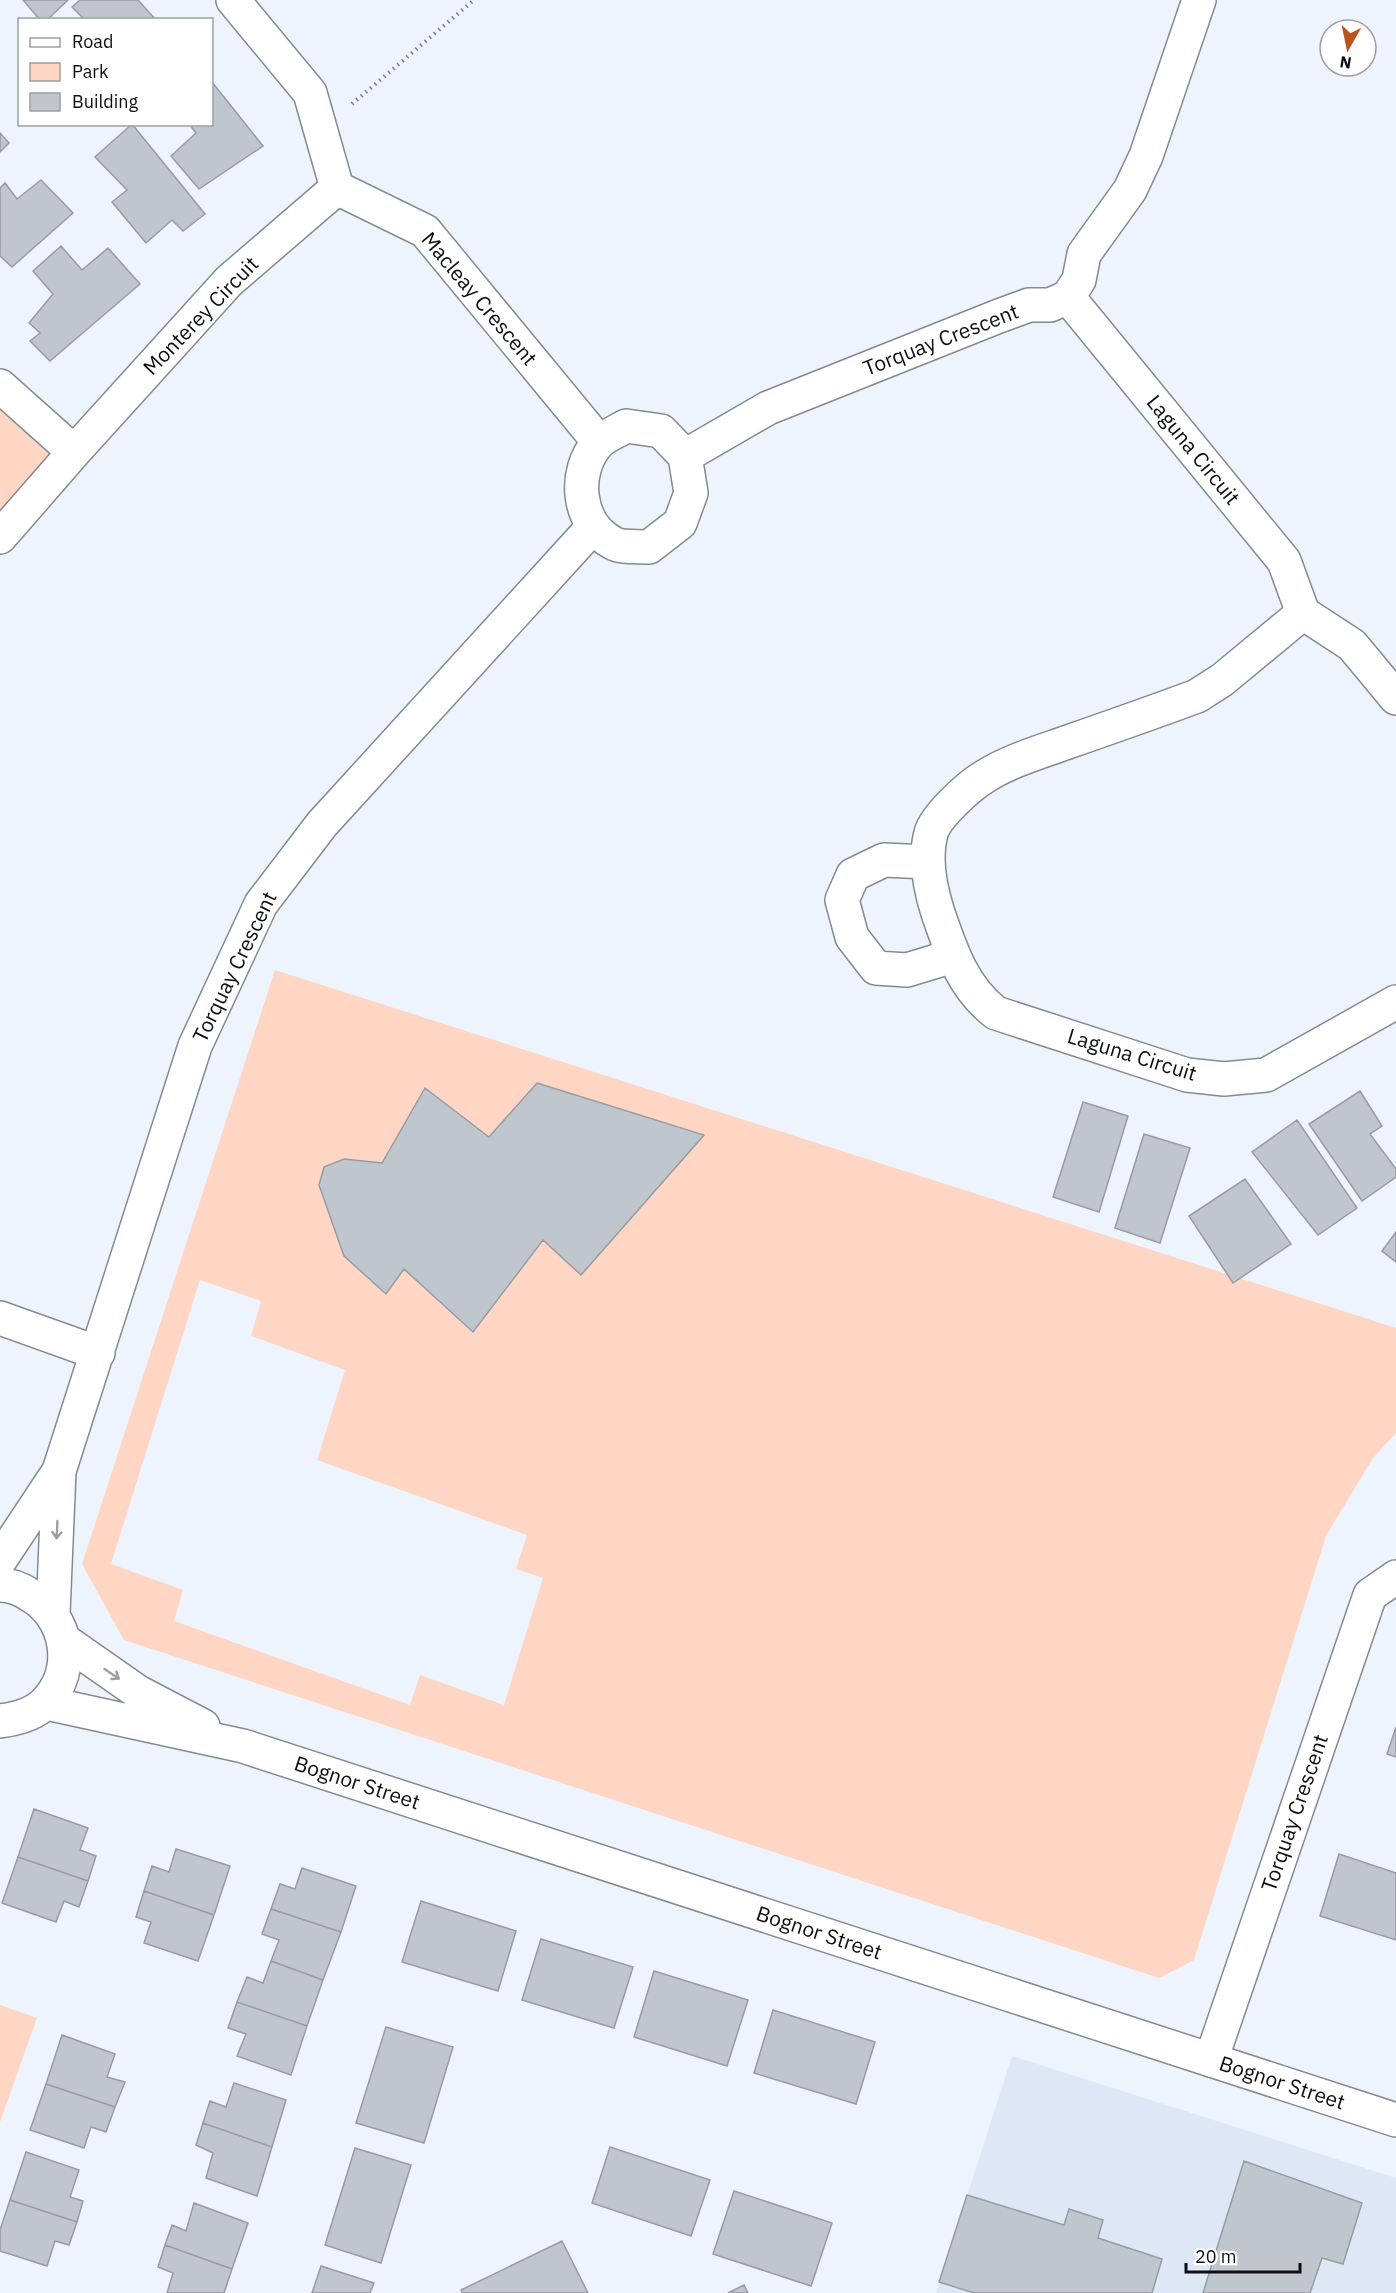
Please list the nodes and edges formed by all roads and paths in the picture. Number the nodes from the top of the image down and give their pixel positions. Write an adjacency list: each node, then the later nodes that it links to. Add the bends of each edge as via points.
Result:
1 (233, 0): 4 (street, via 310,93)
2 (474, 0): 4 (path)
3 (1199, 0): 6 (street, via 1146,156 1130,190 1084,254 1078,280)
4 (321, 131): 5 (street)
5 (337, 188): 8 (street, Macleay Crescent, via 425,231); 9 (street, Monterey Circuit, via 229,281)
6 (1068, 297): 10 (street, Torquay Crescent, via 999,316 768,408); 13 (street, Laguna Circuit, via 1284,561)
7 (0, 386): 9 (street)
8 (599, 442): 10 (street, via 626,426 661,431); 11 (street, via 584,469 581,501)
9 (74, 452): 12 (street, Monterey Circuit)
10 (685, 456): 11 (street, via 691,493 680,523 657,541 649,547 614,544)
11 (593, 527): 19 (street, Torquay Crescent, via 322,824 261,904 195,1046)
12 (0, 537)
13 (1303, 613): 14 (street, via 1352,645); 15 (street, Laguna Circuit, via 1197,696 1026,757 983,777 947,809 932,831)
14 (1396, 698)
15 (927, 862): 16 (street, Laguna Circuit, via 932,895); 16 (street, via 884,860 853,875 842,900 852,937 876,968 907,970)
16 (953, 956): 17 (street, Laguna Circuit, via 980,1001 996,1013 1187,1075 1215,1078 1266,1074)
17 (1396, 1002)
18 (0, 1318): 19 (street)
19 (98, 1353): 20 (street, Torquay Crescent)
20 (59, 1472): 21 (street, Torquay Crescent); 24 (street, Torquay Crescent, one-way to 24)
21 (0, 1560)
22 (1396, 1577): 28 (street, Torquay Crescent, via 1370,1595)
23 (0, 1585): 24 (street, Bognor Street, via 20,1589 41,1601)
24 (59, 1627): 25 (street, via 65,1665); 27 (street, Bognor Street, one-way to 27, via 138,1692)
25 (46, 1702): 26 (street, via 22,1718); 27 (street, Bognor Street)
26 (0, 1721)
27 (243, 1746): 28 (street, Bognor Street)
28 (1211, 2061): 29 (street, Bognor Street)
29 (1396, 2120)

